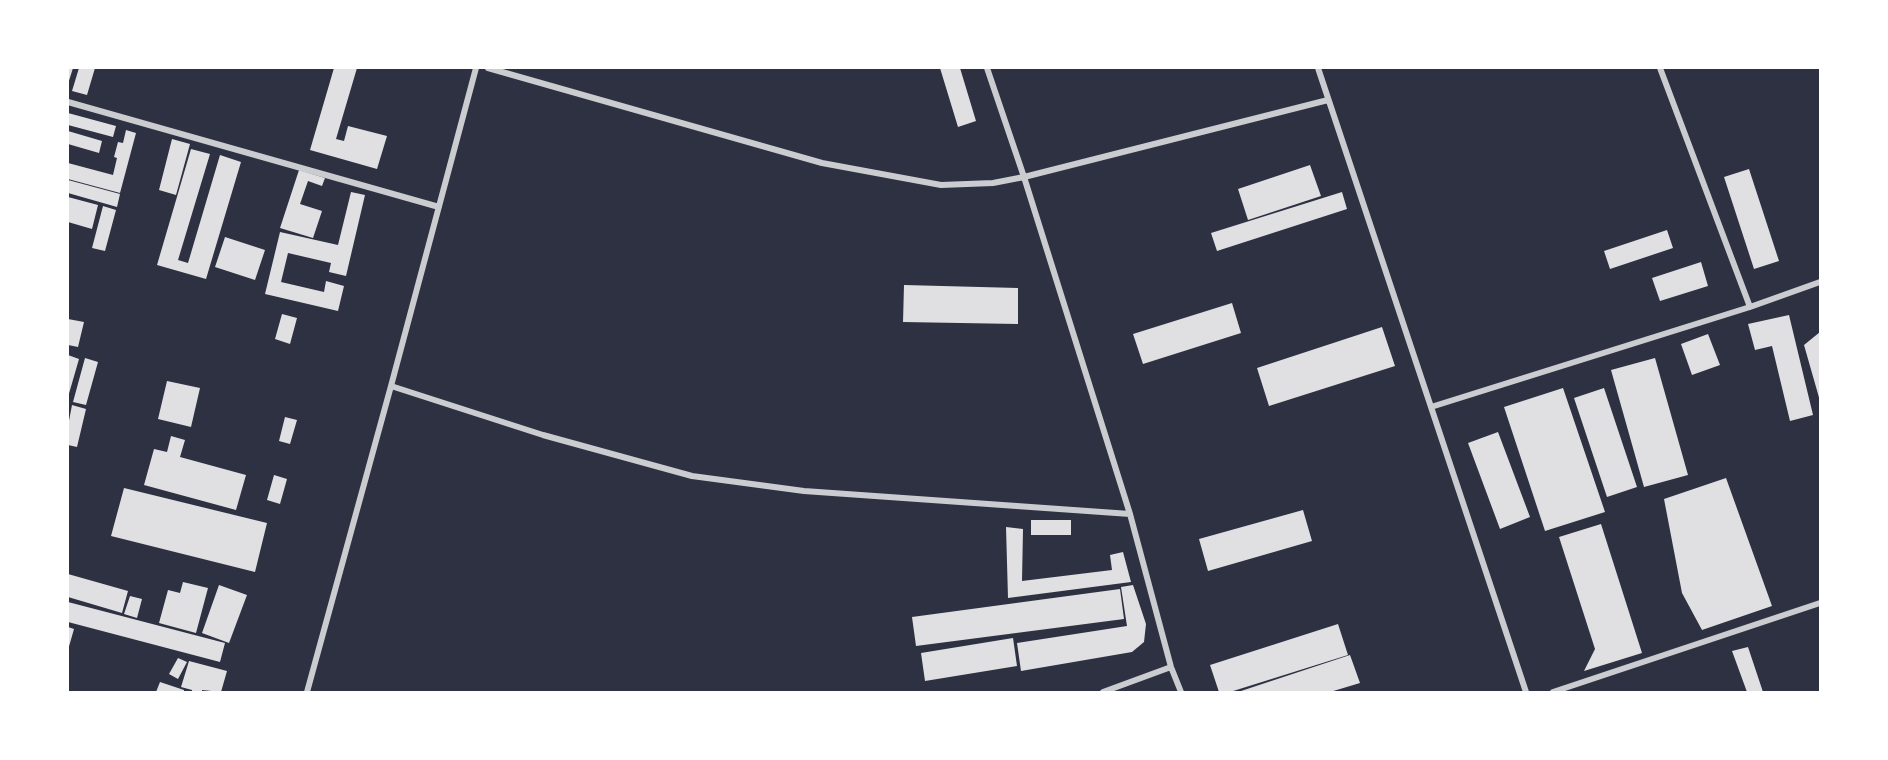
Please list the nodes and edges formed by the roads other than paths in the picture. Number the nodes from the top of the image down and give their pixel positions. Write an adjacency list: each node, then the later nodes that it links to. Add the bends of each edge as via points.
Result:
1 (476, 68): 9 (street)
2 (488, 68): 8 (street, via 822,163 941,185)
3 (987, 68): 8 (street)
4 (1318, 68): 6 (street)
5 (1659, 68): 11 (street)
6 (1328, 100): 8 (street); 13 (street)
7 (68, 102): 9 (street)
8 (1024, 177): 14 (street)
9 (439, 207): 12 (street)
10 (1821, 282): 11 (street)
11 (1750, 307): 13 (street)
12 (391, 386): 14 (street, via 543,435 692,476 804,491); 17 (street)
13 (1431, 407): 20 (street)
14 (1130, 514): 16 (street)
15 (1821, 603): 21 (street)
16 (1171, 667): 18 (street); 19 (street)
17 (307, 693)
18 (1102, 693)
19 (1181, 693)
20 (1526, 693)
21 (1553, 693)

